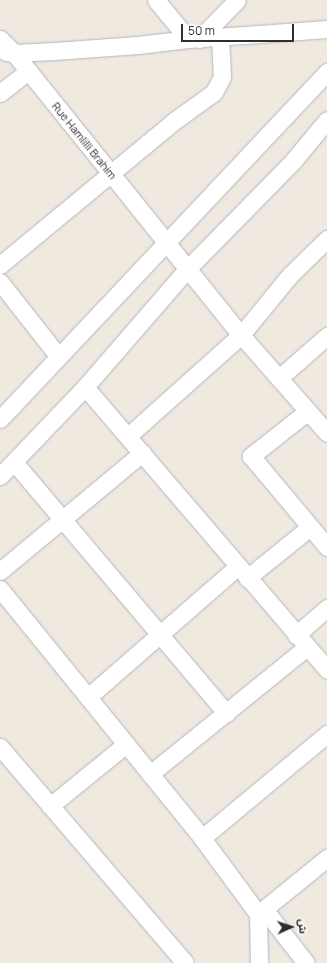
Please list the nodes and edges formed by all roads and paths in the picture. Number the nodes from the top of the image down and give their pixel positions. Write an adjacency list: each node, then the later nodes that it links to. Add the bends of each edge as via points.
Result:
1 (156, 0): 6 (street)
2 (237, 0): 6 (street)
3 (327, 30): 4 (street)
4 (220, 37): 6 (street); 12 (street, via 222,77 214,92)
5 (0, 39): 7 (street, Rue Hamlilli Brahim)
6 (193, 39): 7 (street, via 138,45)
7 (7, 52): 8 (street, Rue Hamlilli Brahim)
8 (28, 71): 10 (street); 12 (street, Rue Hamlilli Brahim)
9 (327, 72): 14 (street)
10 (0, 93)
11 (326, 125): 16 (street)
12 (110, 174): 14 (street, Rue Hamlilli Brahim); 15 (street)
13 (327, 239): 18 (street, via 290,275)
14 (166, 244): 16 (street, Rue Hamlilli Brahim); 20 (street)
15 (0, 265)
16 (188, 268): 18 (street, Rue Hamlilli Brahim); 22 (street)
17 (0, 282): 20 (street)
18 (241, 335): 21 (street, Rue Hamlilli Brahim); 26 (street)
19 (327, 336): 21 (street)
20 (59, 357): 24 (street)
21 (279, 378): 23 (street, Rue Hamlilli Brahim)
22 (85, 387): 26 (street); 28 (street)
23 (308, 411): 25 (street, Rue Hamlilli Brahim); 31 (street, via 251,456)
24 (0, 419)
25 (327, 433)
26 (128, 436): 27 (street)
27 (142, 453): 30 (street); 34 (street)
28 (14, 462): 29 (street); 30 (street)
29 (0, 476)
30 (62, 519): 33 (street); 37 (street)
31 (310, 527): 32 (street); 34 (street)
32 (327, 547)
33 (0, 572)
34 (242, 572): 37 (street); 38 (street)
35 (0, 589): 40 (street)
36 (327, 608): 38 (street)
37 (159, 634): 40 (street); 41 (street)
38 (302, 641): 39 (street); 41 (street)
39 (327, 669)
40 (88, 697): 43 (street)
41 (226, 713): 45 (street)
42 (327, 734): 47 (street)
43 (126, 744): 45 (street); 46 (street)
44 (0, 748): 46 (street)
45 (150, 774): 47 (street)
46 (50, 806): 50 (street)
47 (202, 838): 49 (street)
48 (327, 858): 49 (street)
49 (261, 912): 51 (street); 52 (street)
50 (185, 963)
51 (259, 963)
52 (306, 963)

